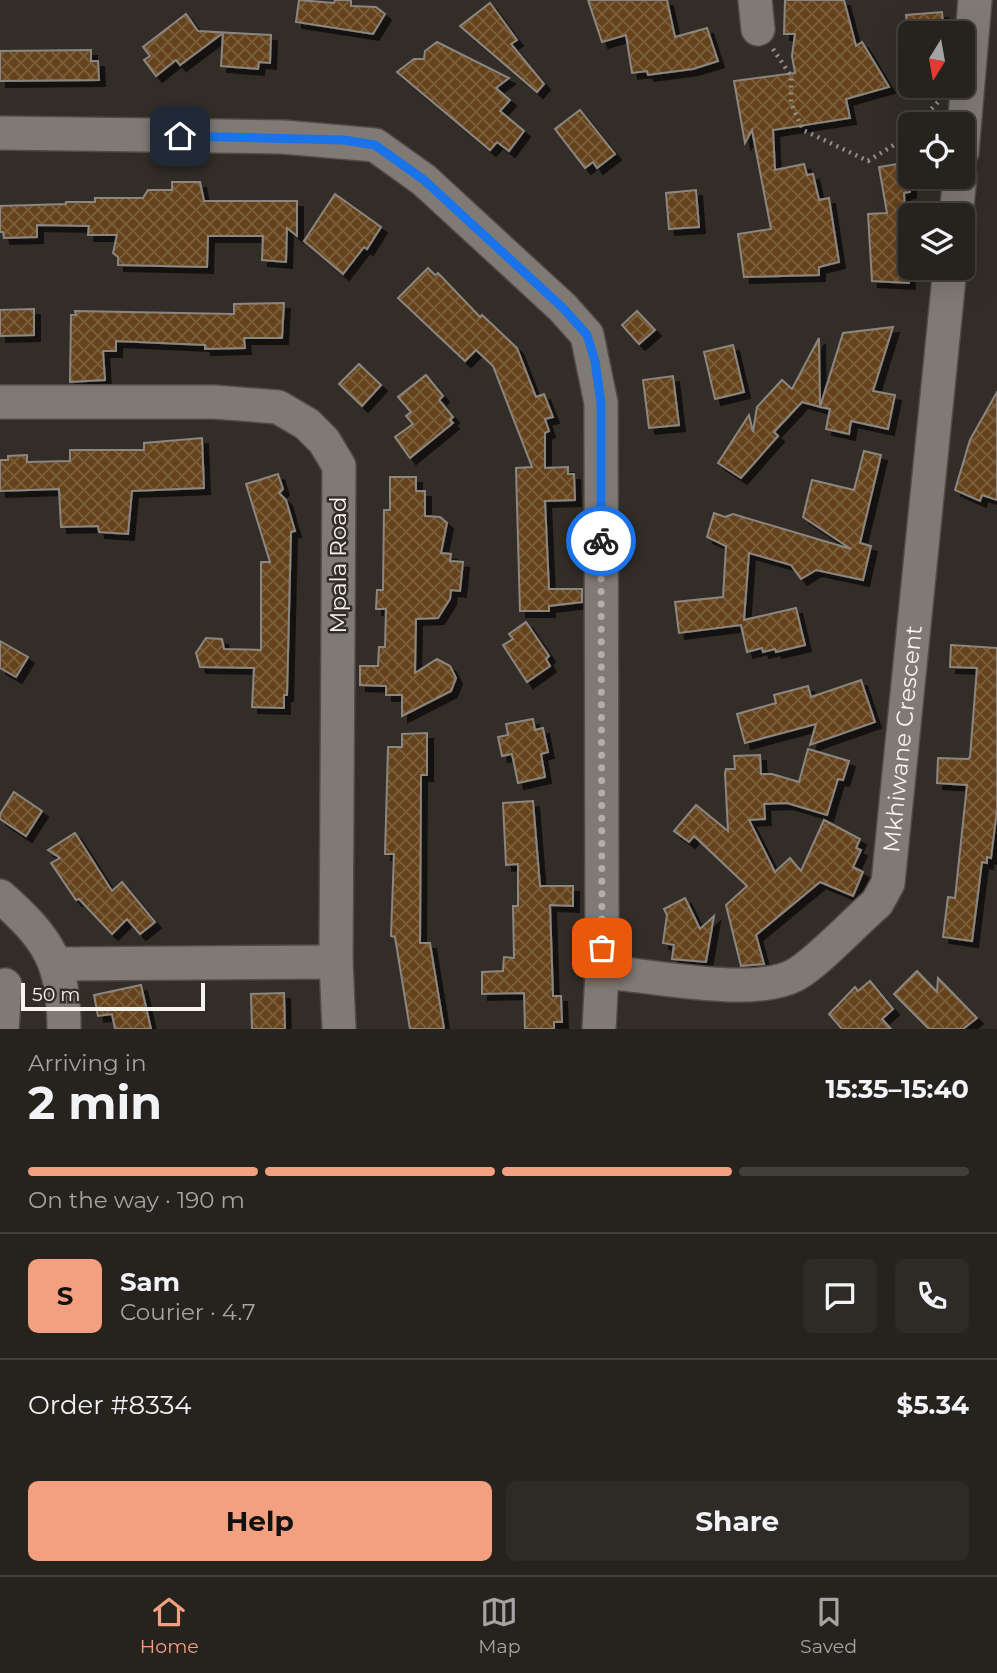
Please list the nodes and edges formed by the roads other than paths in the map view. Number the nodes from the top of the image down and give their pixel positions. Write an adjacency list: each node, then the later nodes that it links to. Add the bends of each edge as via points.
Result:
1 (975, 0): 2 (street)
2 (965, 112)
3 (0, 133): 9 (street, via 283,138 375,145 424,180 587,335 601,403)
4 (949, 280): 9 (street, Mkhiwane Crescent, via 884,892 796,975 778,981 726,985)
5 (0, 402): 7 (street, Mpala Road, via 214,402 278,407 307,424 339,466)
6 (0, 897): 8 (street, via 29,922)
7 (336, 962): 8 (street); 13 (street, Mpala Road)
8 (57, 964): 12 (street)
9 (602, 972): 14 (street)
10 (5, 985): 11 (street)
11 (2, 1029)
12 (64, 1029)
13 (339, 1029)
14 (599, 1029)

